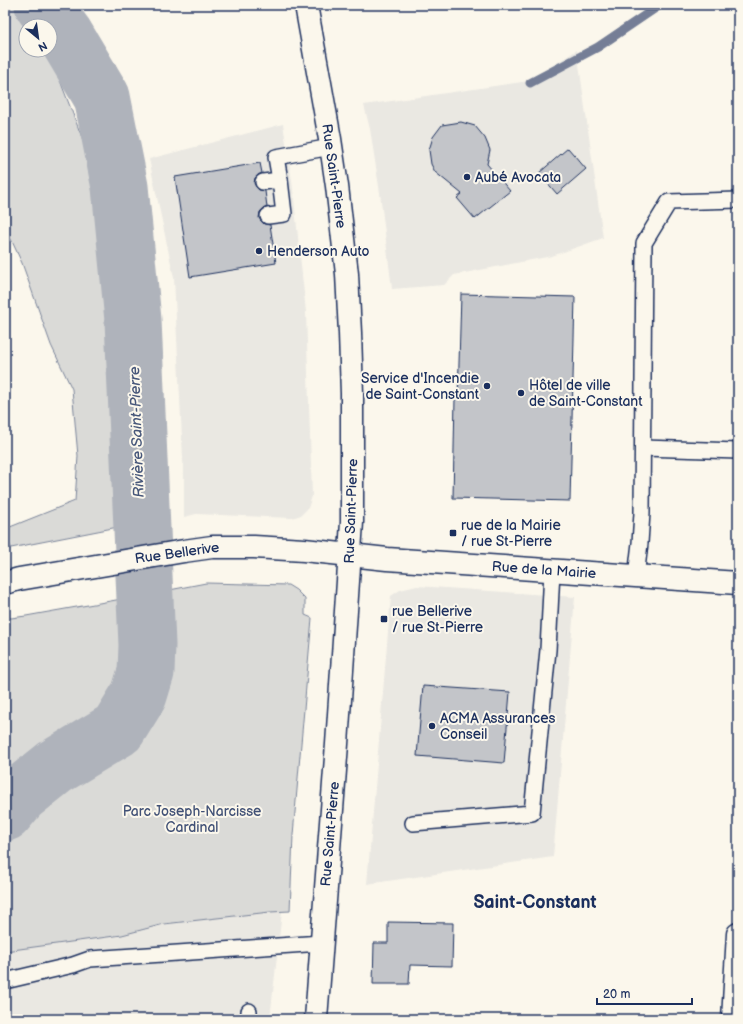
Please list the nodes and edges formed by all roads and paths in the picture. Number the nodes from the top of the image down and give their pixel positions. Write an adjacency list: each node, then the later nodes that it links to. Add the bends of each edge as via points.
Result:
1 (306, 5): 2 (main road, Rue Saint-Pierre)
2 (331, 147): 3 (lane, via 276,157); 9 (main road, Rue Saint-Pierre, via 347,274 350,333 353,463)
3 (280, 180): 4 (lane); 6 (lane, via 284,214)
4 (263, 182)
5 (738, 200): 7 (lane, via 669,202 644,243)
6 (268, 216)
7 (643, 448): 8 (lane); 11 (lane, via 642,513)
8 (738, 451)
9 (350, 555): 10 (main road, Rue de la Mairie); 12 (main road, Rue Bellerive, via 254,547 212,547 90,566); 16 (main road, Rue Saint-Pierre)
10 (552, 571): 11 (main road, Rue de la Mairie); 14 (lane, via 548,650 532,813)
11 (636, 577): 13 (main road, Rue de la Mairie)
12 (5, 583)
13 (738, 583)
14 (413, 823)
15 (738, 934): 19 (main road)
16 (321, 943): 17 (lane, via 90,959); 18 (main road, Rue Saint-Pierre)
17 (5, 981)
18 (316, 1019)
19 (733, 1019)

